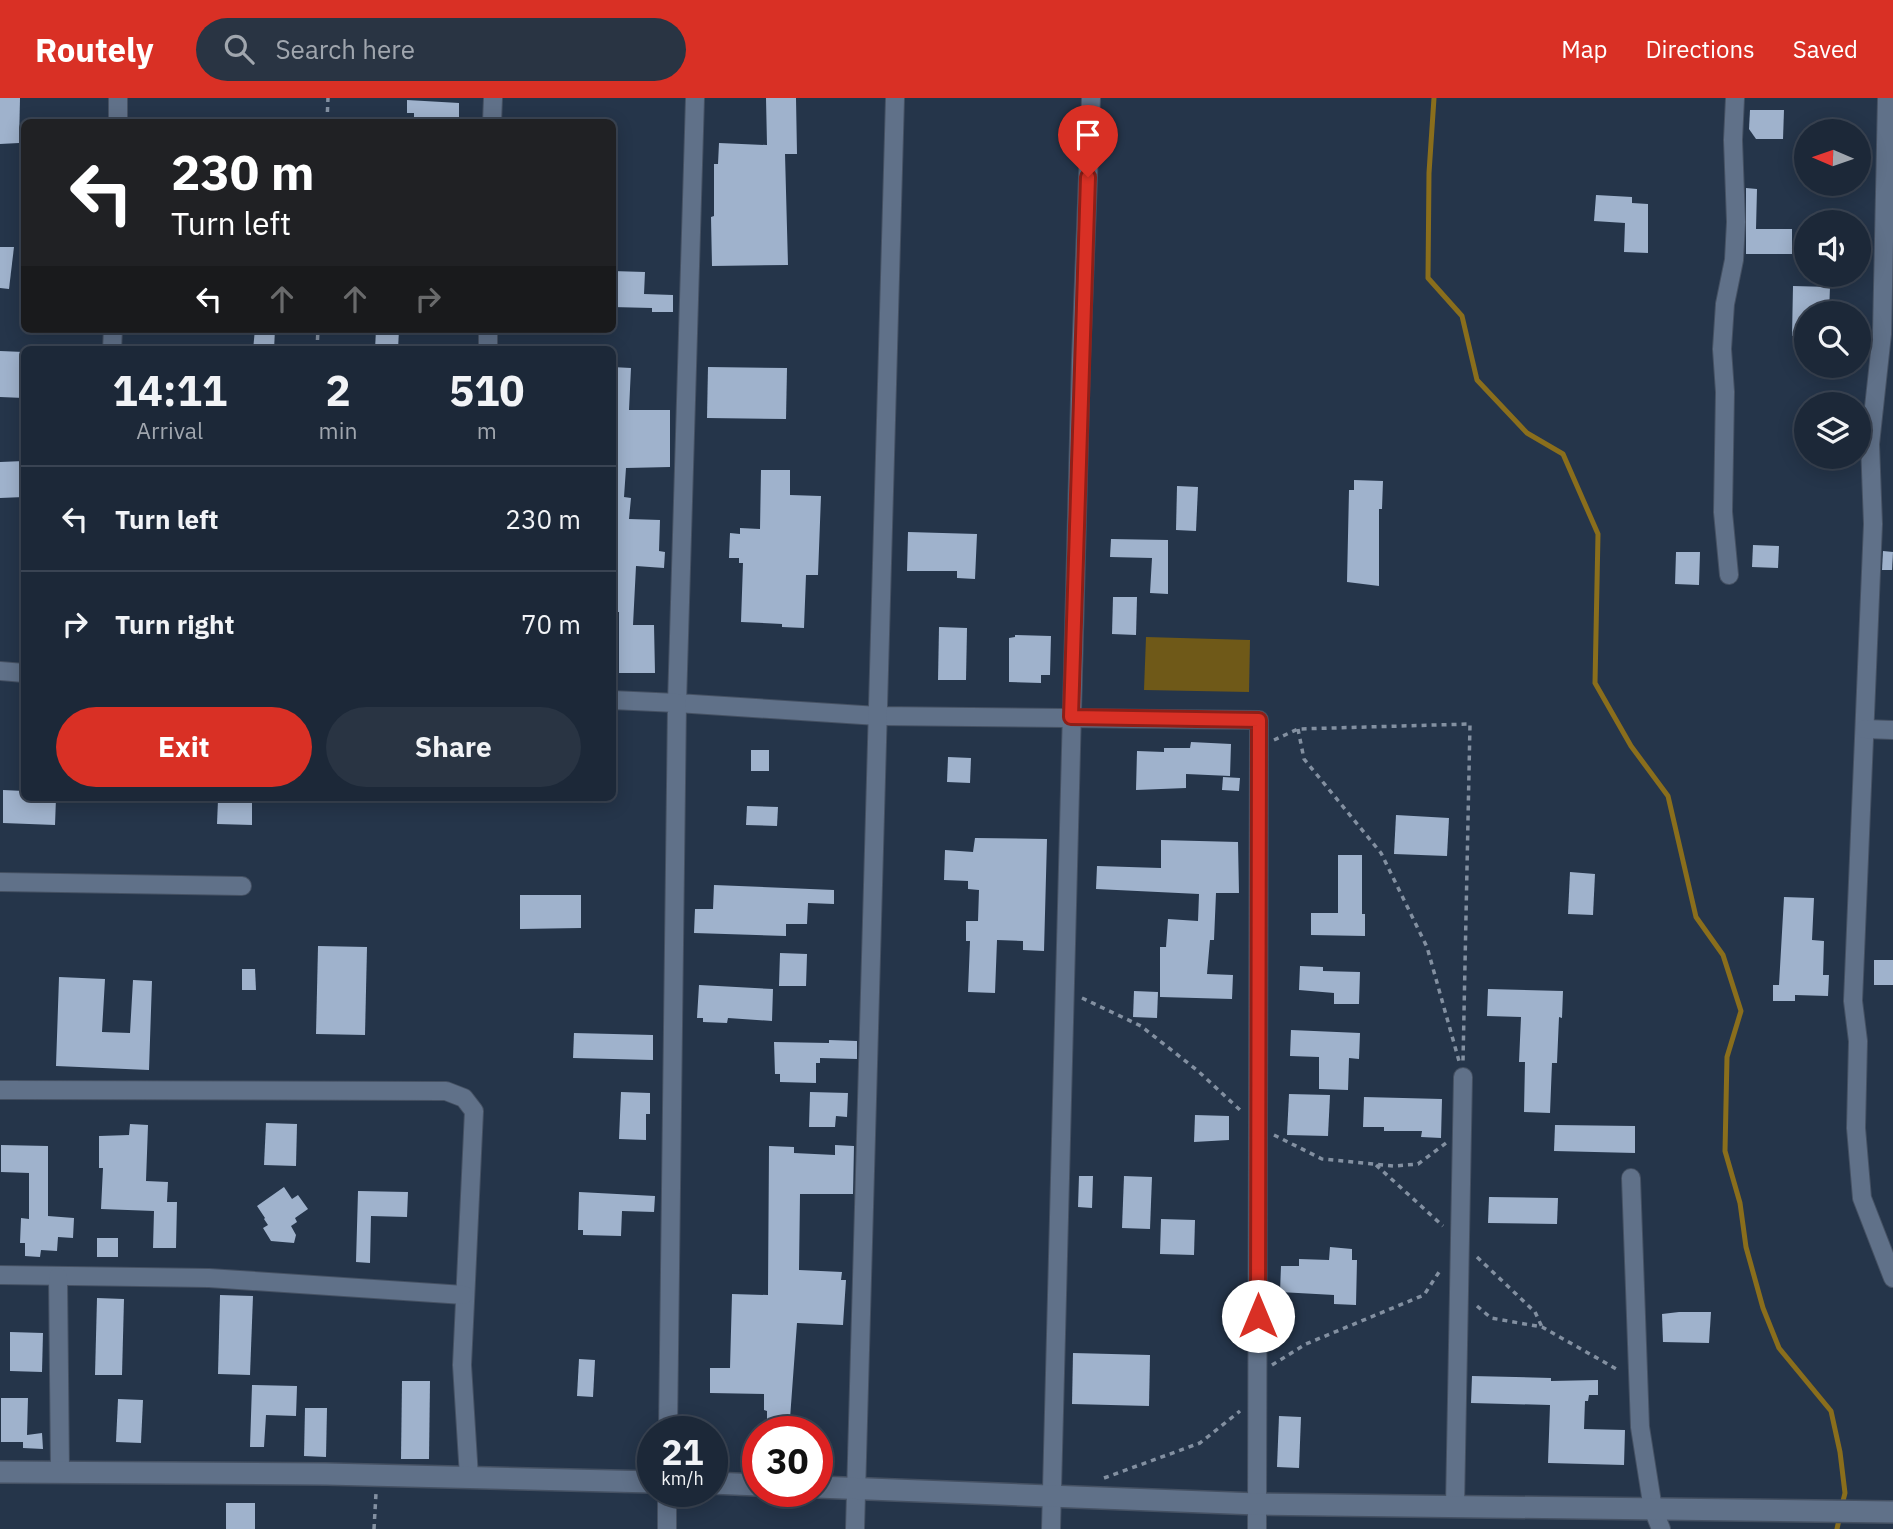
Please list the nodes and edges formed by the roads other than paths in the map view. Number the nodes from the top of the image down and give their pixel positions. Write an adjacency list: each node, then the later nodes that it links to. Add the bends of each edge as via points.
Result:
1 (118, 98): 8 (street)
2 (493, 98): 9 (street)
3 (695, 98): 14 (street)
4 (895, 98): 15 (street)
5 (1091, 98): 16 (street)
6 (1735, 98): 10 (street, via 1736,222 1722,349 1723,512)
7 (1887, 98): 17 (street, via 1882,334 1870,444 1873,524)
8 (118, 119)
9 (492, 119)
10 (1730, 575)
11 (0, 671): 12 (street)
12 (21, 673)
13 (616, 700): 14 (street)
14 (677, 703): 15 (street); 28 (street)
15 (878, 716): 16 (street); 34 (street)
16 (1071, 717): 35 (street); 36 (street, via 1259,720)
17 (1865, 729): 18 (street); 26 (street, via 1853,1001 1858,1041 1856,1128 1862,1198)
18 (1893, 730)
19 (0, 882): 20 (street)
20 (242, 886)
21 (1463, 1077): 37 (street)
22 (0, 1090): 27 (street, via 446,1091 464,1098 474,1111)
23 (1632, 1178): 39 (street, via 1640,1427)
24 (0, 1275): 25 (street)
25 (58, 1277): 27 (street, via 209,1278); 30 (street)
26 (1893, 1278)
27 (464, 1295): 31 (street, via 462,1365)
28 (668, 1416)
29 (0, 1472): 30 (street)
30 (60, 1472): 31 (street)
31 (469, 1477): 32 (street)
32 (637, 1482)
33 (833, 1488): 34 (street)
34 (856, 1489): 35 (street); 42 (street)
35 (1052, 1497): 36 (street); 43 (street)
36 (1258, 1503): 37 (street); 44 (street)
37 (1455, 1506): 39 (street)
38 (667, 1507): 41 (street)
39 (1653, 1509): 40 (street); 45 (street)
40 (1893, 1512)
41 (667, 1529)
42 (855, 1529)
43 (1051, 1529)
44 (1257, 1529)
45 (1661, 1529)

